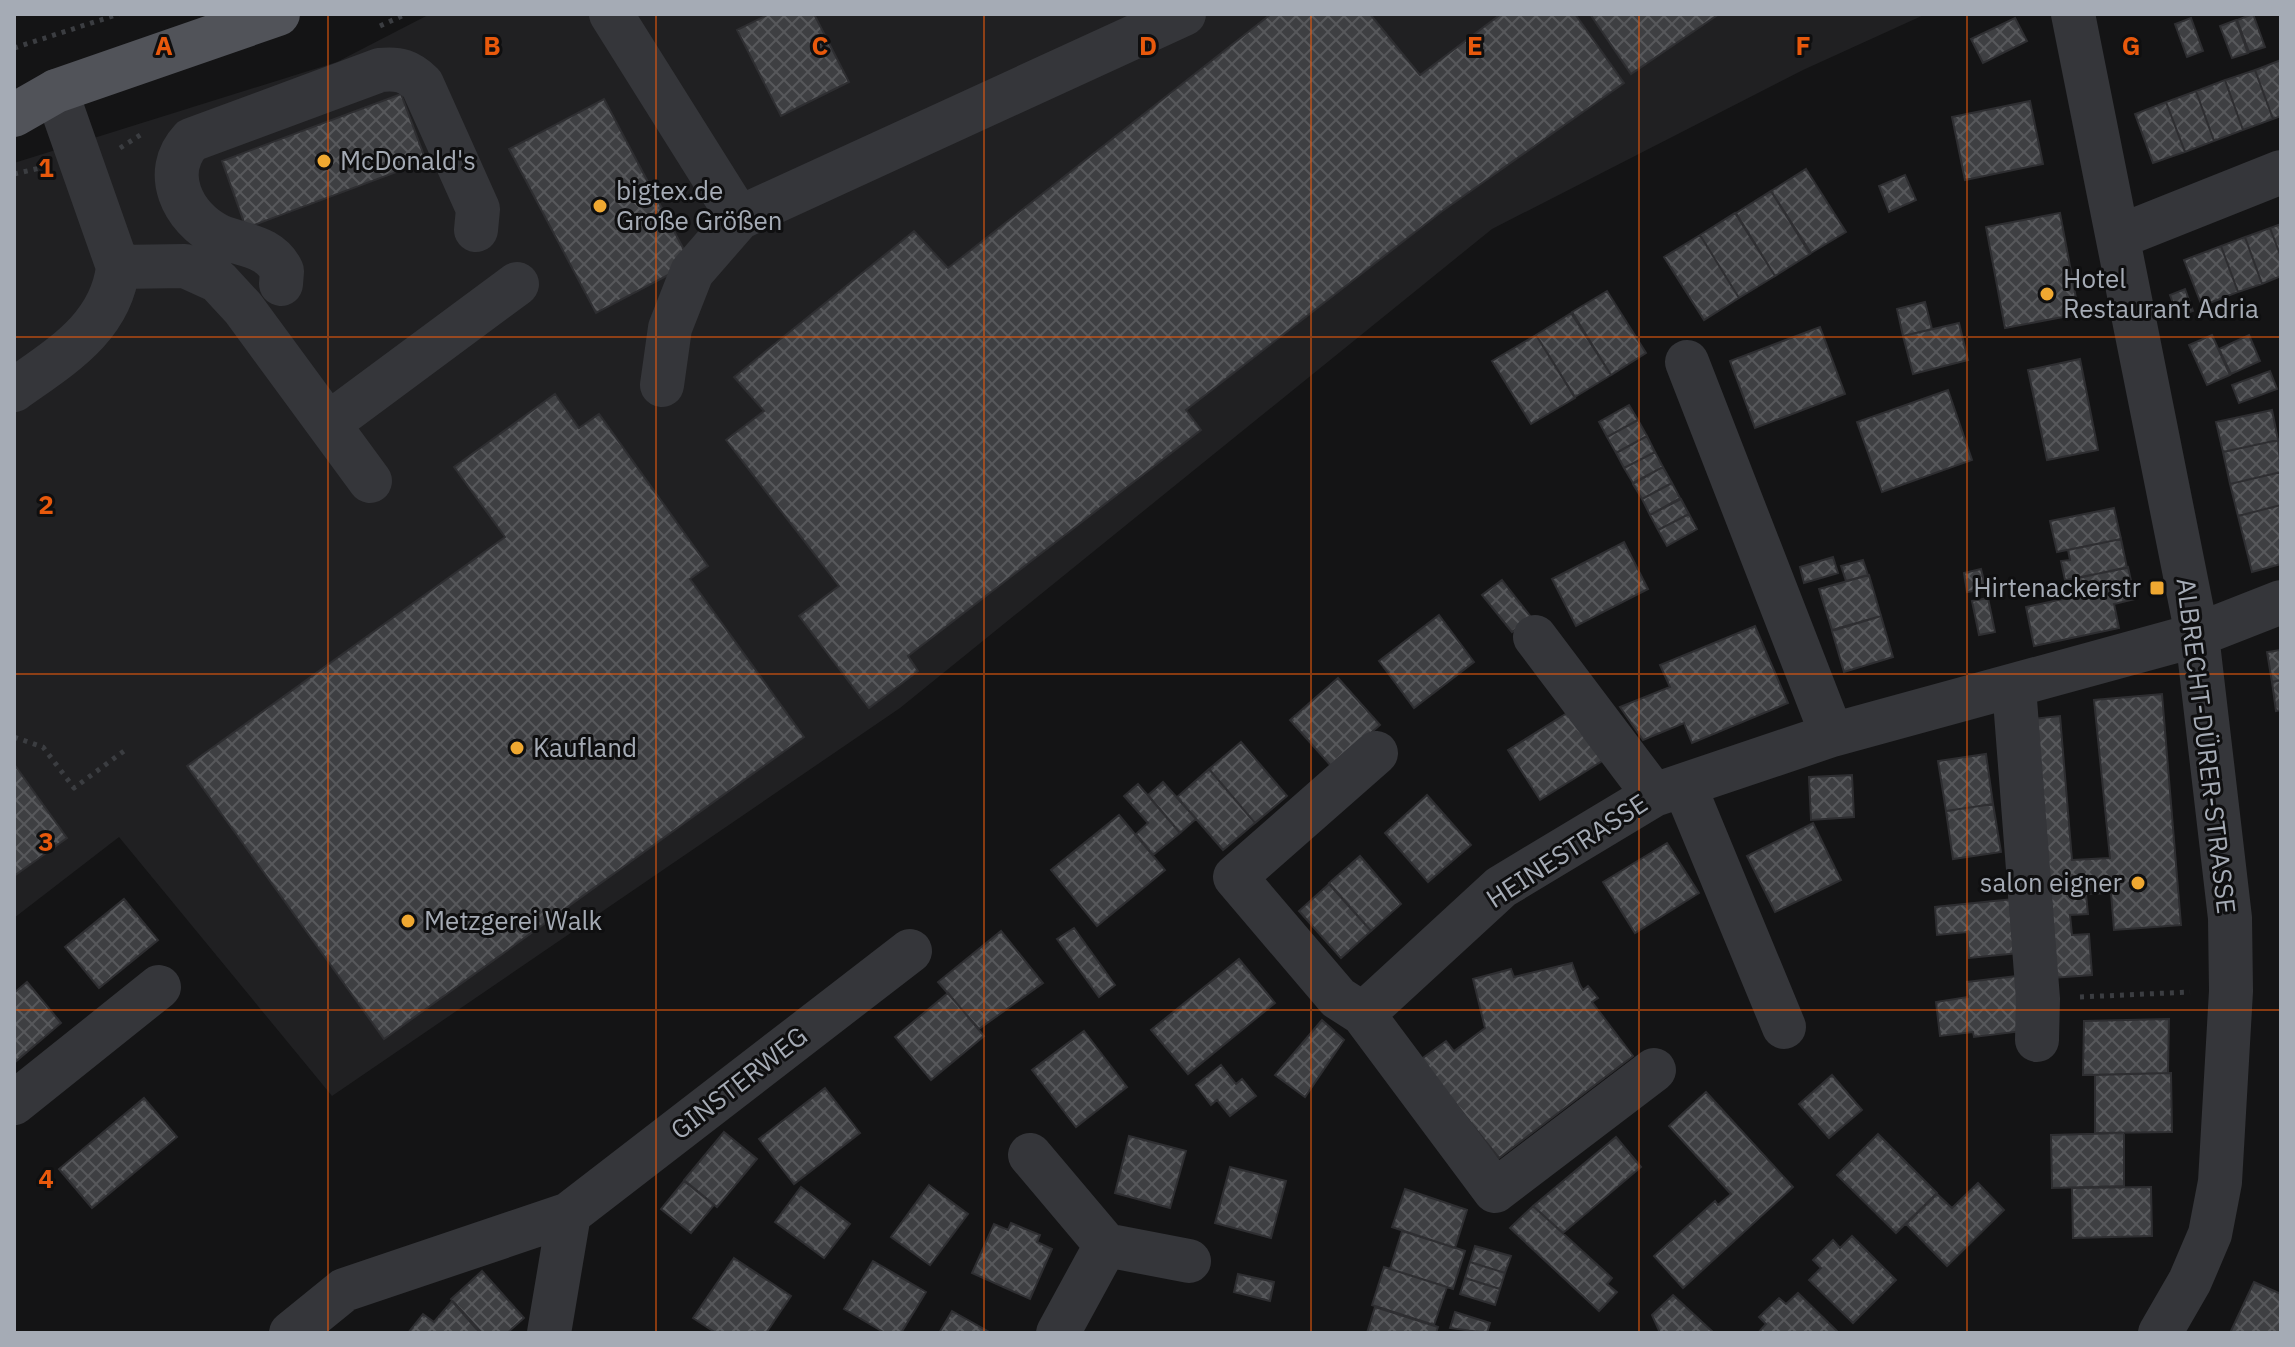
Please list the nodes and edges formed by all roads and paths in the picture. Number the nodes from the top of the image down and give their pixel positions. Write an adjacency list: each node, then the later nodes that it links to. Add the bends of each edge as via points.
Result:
1 (119, 14): 6 (path)
2 (278, 14): 7 (main road)
3 (611, 14): 10 (street)
4 (1184, 14): 10 (street)
5 (2073, 14): 12 (street, ALBRECHT-DÜRER-STRASSE)
6 (14, 48)
7 (35, 93): 8 (main road); 13 (street)
8 (14, 115)
9 (2281, 172): 12 (street)
10 (739, 218): 17 (street, via 692,272 670,328)
11 (476, 230): 14 (street, via 478,209 422,84 410,72 380,70 191,140 180,152 176,184 187,208 219,236 271,255 282,271)
12 (2118, 237): 22 (street, ALBRECHT-DÜRER-STRASSE)
13 (118, 267): 18 (street, via 107,308 92,328); 19 (street, via 185,266 218,281)
14 (281, 284)
15 (517, 284): 19 (street)
16 (1687, 362): 25 (street)
17 (662, 385)
18 (14, 390)
19 (328, 424): 20 (street)
20 (370, 481)
21 (2281, 602): 22 (street, HEINESTRASSE)
22 (2197, 635): 24 (street, HEINESTRASSE); 32 (street, ALBRECHT-DÜRER-STRASSE, via 2230,918)
23 (1535, 637): 29 (street)
24 (2014, 687): 25 (street, HEINESTRASSE); 34 (street)
25 (1832, 735): 29 (street, HEINESTRASSE)
26 (14, 737): 27 (path, via 43,747 74,788)
27 (128, 748)
28 (1376, 753): 33 (street, via 1235,877 1338,998)
29 (1669, 790): 33 (street, HEINESTRASSE, via 1501,887); 35 (street)
30 (910, 951): 39 (street, GINSTERWEG)
31 (159, 987): 37 (street)
32 (2231, 991): 34 (path); 45 (street, ALBRECHT-DÜRER-STRASSE, via 2220,1182 2210,1234)
33 (1363, 1014): 36 (street, via 1495,1191)
34 (2037, 1020)
35 (1784, 1027)
36 (1654, 1070)
37 (14, 1103)
38 (1030, 1155): 40 (street)
39 (569, 1214): 42 (street, GINSTERWEG, via 344,1290); 43 (street)
40 (1106, 1245): 41 (street); 44 (street)
41 (1189, 1261)
42 (291, 1333)
43 (549, 1333)
44 (1058, 1333)
45 (2161, 1333)

